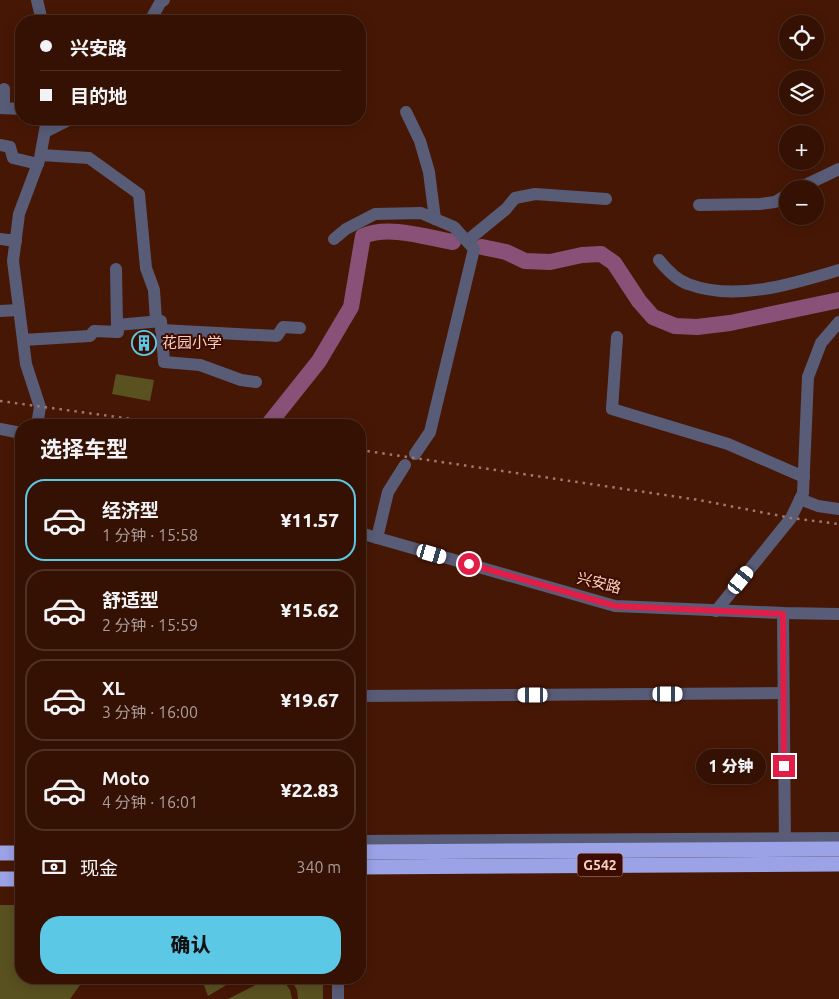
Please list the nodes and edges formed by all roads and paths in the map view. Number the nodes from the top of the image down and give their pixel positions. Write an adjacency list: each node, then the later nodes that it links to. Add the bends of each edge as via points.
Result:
1 (37, 0): 3 (street)
2 (164, 0): 4 (street)
3 (41, 15)
4 (153, 15)
5 (4, 89): 6 (street)
6 (2, 108): 7 (street)
7 (15, 109)
8 (406, 112): 19 (street, via 422,149)
9 (46, 125): 11 (street)
10 (59, 125): 11 (street)
11 (45, 132): 13 (street)
12 (0, 145): 13 (street, via 10,147 13,158)
13 (40, 159): 21 (street, via 19,214); 31 (street, via 89,158 139,194 146,268 154,290)
14 (839, 169): 15 (street)
15 (815, 180)
16 (606, 199): 23 (street, via 535,194 515,198)
17 (779, 200): 18 (street, via 760,204)
18 (699, 205)
19 (435, 219): 22 (street, via 421,213 375,214 346,229); 23 (street, via 454,227)
20 (0, 239): 21 (street)
21 (16, 240): 27 (street, via 13,261)
22 (334, 240)
23 (467, 241): 39 (street, via 474,249 430,432)
24 (659, 260): 26 (street, via 670,273 687,284 710,290 749,291 793,284)
25 (116, 269): 30 (street)
26 (839, 270)
27 (19, 310): 28 (street); 34 (street)
28 (0, 311)
29 (839, 322): 41 (street, via 821,343 808,377)
30 (117, 324): 31 (street); 34 (street, via 118,332 94,331 90,336)
31 (159, 326): 32 (street, via 277,336 283,327); 35 (street, via 164,362 200,365)
32 (300, 328)
33 (617, 337): 41 (street, via 612,409 728,444)
34 (23, 340): 36 (street, via 26,364 40,408)
35 (256, 382)
36 (38, 419)
37 (0, 429): 38 (street)
38 (15, 432)
39 (415, 454)
40 (405, 465): 45 (street, via 388,492)
41 (804, 477): 42 (street)
42 (800, 499): 43 (street); 46 (street, via 791,518)
43 (839, 509)
44 (366, 535): 45 (street, 兴安路)
45 (377, 538): 46 (street, 兴安路, via 615,606)
46 (716, 610): 47 (street, 兴安路)
47 (783, 614): 48 (street, 兴安路); 49 (street)
48 (839, 614)
49 (783, 693): 50 (street); 54 (street)
50 (366, 696)
51 (839, 838): 54 (street)
52 (366, 841): 54 (street)
53 (839, 848): 54 (highway, G542)
54 (785, 850): 55 (highway, G542); 58 (highway, G542); 59 (highway, G542)
55 (366, 852)
56 (0, 853): 57 (highway)
57 (15, 853)
58 (839, 864)
59 (366, 867)
60 (0, 879): 61 (highway)
61 (15, 879)
62 (338, 984): 63 (street)
63 (338, 999)

